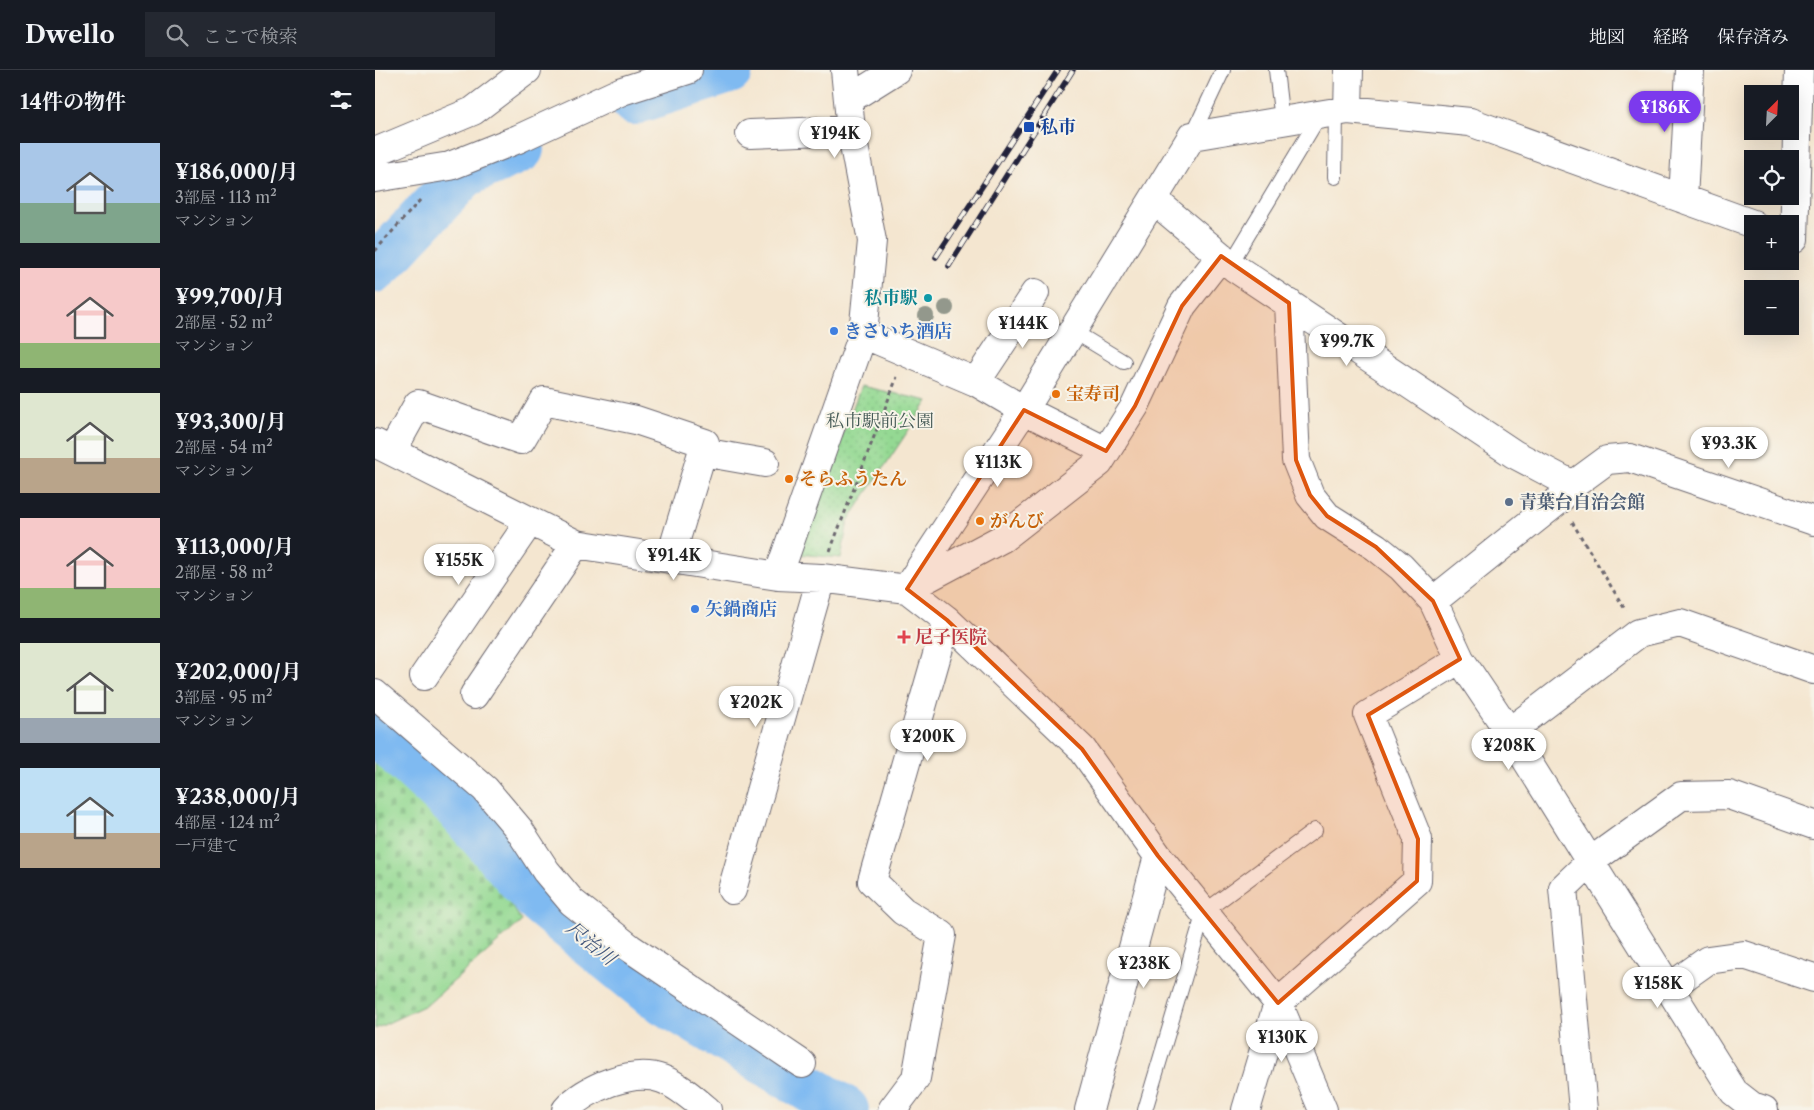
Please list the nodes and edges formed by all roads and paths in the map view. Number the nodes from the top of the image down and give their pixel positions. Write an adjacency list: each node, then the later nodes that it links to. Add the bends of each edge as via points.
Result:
1 (527, 70): 16 (street, via 473,111)
2 (688, 70): 17 (street, via 622,91 518,140)
3 (845, 70): 10 (street)
4 (896, 70): 10 (street)
5 (1223, 70): 15 (lane)
6 (1276, 70): 12 (lane)
7 (1349, 70): 11 (street)
8 (1690, 70): 20 (street)
9 (1799, 70): 22 (street)
10 (848, 100): 13 (street)
11 (1335, 112): 12 (street); 18 (lane); 20 (street, via 1470,122); 25 (lane)
12 (1282, 121): 15 (street)
13 (851, 130): 14 (street); 29 (street, via 872,241)
14 (750, 134)
15 (1192, 136): 21 (street)
16 (375, 152)
17 (450, 166): 19 (street); 24 (path)
18 (1335, 177)
19 (375, 178)
20 (1683, 199): 23 (street)
21 (1154, 200): 25 (street); 28 (street)
22 (1799, 215)
23 (1744, 221)
24 (375, 250)
25 (1225, 260): 27 (street); 35 (street, via 1182,306 1135,406)
26 (1035, 293): 32 (street)
27 (1289, 304): 38 (street); 46 (street, via 1296,460 1310,494 1327,516 1401,567)
28 (1073, 331): 31 (lane); 33 (street)
29 (863, 334): 30 (street); 43 (street)
30 (906, 353): 32 (street); 44 (path)
31 (1124, 362)
32 (976, 382): 33 (street)
33 (1024, 410): 35 (street); 45 (street)
34 (381, 450): 36 (street, via 418,404 521,440 544,401 636,420 705,443); 39 (street)
35 (1106, 451): 45 (street, via 1099,463 1003,538)
36 (702, 452): 37 (street); 42 (street)
37 (765, 463)
38 (1566, 492): 40 (street, via 1607,460 1630,458); 46 (street); 48 (path)
39 (530, 521): 41 (street); 51 (street)
40 (1814, 521)
41 (576, 544): 42 (street); 53 (street)
42 (670, 559): 43 (street)
43 (779, 576): 44 (street)
44 (821, 578): 45 (street); 59 (street)
45 (907, 589): 47 (street)
46 (1433, 601): 49 (street)
47 (947, 620): 57 (street, via 1082,749); 67 (street, via 872,881 903,911 942,935 916,1078)
48 (1639, 633): 50 (street, via 1680,623); 54 (street)
49 (1460, 659): 54 (street); 63 (street, via 1368,715 1418,839 1417,881)
50 (1814, 670)
51 (424, 676)
52 (375, 694): 64 (street, via 485,789 572,902 630,948)
53 (474, 695)
54 (1509, 732): 58 (street)
55 (1814, 825): 58 (street, via 1729,795 1681,796)
56 (1315, 830): 60 (lane)
57 (1158, 856): 60 (street); 68 (street)
58 (1591, 861): 62 (street); 72 (street, via 1563,888)
59 (732, 890)
60 (1204, 912): 63 (street); 69 (lane)
61 (1814, 978): 62 (street, via 1744,955 1708,960)
62 (1670, 987): 73 (street, via 1734,1092)
63 (1278, 1003): 70 (street); 71 (street)
64 (802, 1064)
65 (566, 1110): 66 (street, via 599,1085 631,1076 661,1078)
66 (707, 1110)
67 (892, 1110)
68 (1089, 1110)
69 (1145, 1110)
70 (1246, 1110)
71 (1323, 1110)
72 (1583, 1110)
73 (1763, 1110)

